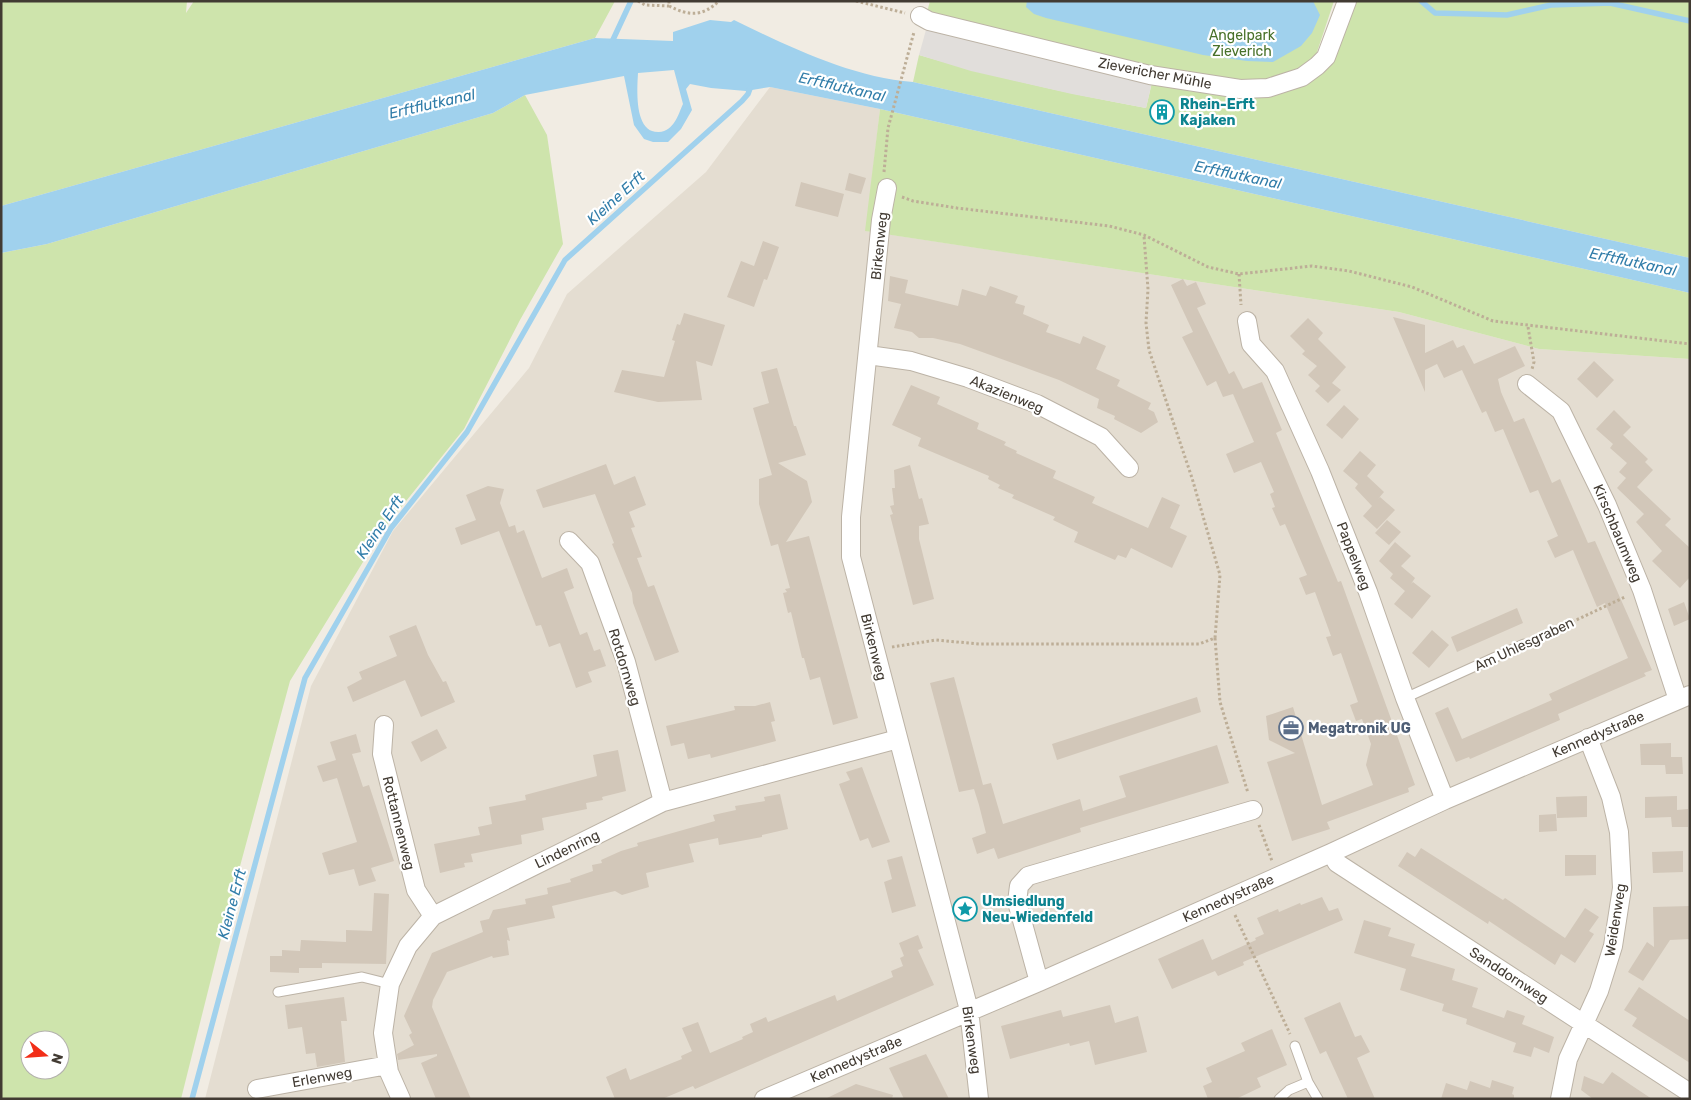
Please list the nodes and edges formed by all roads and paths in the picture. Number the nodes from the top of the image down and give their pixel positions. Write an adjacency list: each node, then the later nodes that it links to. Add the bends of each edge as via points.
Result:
1 (638, 1): 5 (path, via 645,5)
2 (719, 1): 5 (path, via 709,10 686,14)
3 (856, 1): 6 (path)
4 (1348, 1): 6 (street, Zievericher Mühle, via 1322,62 1302,77 1268,88 1240,89 1150,75 929,22)
5 (669, 3)
6 (920, 16)
7 (908, 54): 8 (path, via 888,128 883,167)
8 (887, 188): 9 (path, via 913,201 1090,223); 14 (street, Birkenweg)
9 (1144, 235): 10 (path, via 1208,267); 20 (path, via 1149,350 1192,478 1220,576)
10 (1238, 274): 11 (path, via 1240,302); 12 (path, via 1312,266 1349,271 1412,288 1493,321)
11 (1247, 321): 23 (street, Pappelweg, via 1251,344 1275,371 1320,471 1368,592)
12 (1528, 327): 13 (path); 15 (path)
13 (1690, 344)
14 (868, 355): 17 (street, Akazienweg, via 912,361 1037,404 1101,437); 22 (street, Birkenweg, via 851,517 851,557)
15 (1534, 362)
16 (1527, 384): 19 (street, Kirschbaumweg, via 1561,411 1607,505)
17 (1129, 468)
18 (569, 541): 29 (street, Rotdornweg, via 590,563 626,662)
19 (1642, 590): 21 (path, Am Uhlesgraben); 24 (street, Kirschbaumweg)
20 (1215, 638): 22 (path, via 1199,644 979,644 936,640 893,646); 30 (path, via 1220,702)
21 (1524, 644): 23 (lane, Am Uhlesgraben)
22 (875, 653): 27 (street, Birkenweg)
23 (1405, 698): 28 (street, Pappelweg)
24 (1684, 698): 26 (street, Kennedystraße)
25 (384, 724): 34 (street, Rottannenweg, via 382,754 416,890)
26 (1588, 738): 28 (street, Kennedystraße); 39 (street, Weidenweg, via 1611,796 1620,832 1622,888 1613,946 1599,991)
27 (898, 739): 29 (street, Lindenring); 38 (street, Birkenweg)
28 (1445, 800): 31 (street, Kennedystraße)
29 (663, 802): 34 (street, Lindenring)
30 (1253, 810): 32 (path); 35 (street, via 1028,876 1019,886 1017,902)
31 (1331, 853): 32 (street, Kennedystraße); 39 (street, Sanddornweg, via 1337,864)
32 (1278, 876): 33 (street, Kennedystraße)
33 (1227, 899): 35 (street, Kennedystraße); 40 (path)
34 (433, 916): 36 (street, Lindenring, via 408,946)
35 (1039, 982): 38 (street, Kennedystraße)
36 (390, 984): 37 (lane, via 362,977); 41 (street, Lindenring, via 383,1034)
37 (278, 992)
38 (969, 1010): 46 (street, Kennedystraße); 47 (street, Birkenweg)
39 (1583, 1023): 44 (street, Sanddornweg); 50 (street, Weidenweg, via 1568,1059)
40 (1295, 1046): 42 (lane)
41 (388, 1065): 43 (street, Erlenweg); 45 (street, Lindenring)
42 (1308, 1082): 48 (lane, via 1289,1090); 49 (lane)
43 (257, 1089)
44 (1690, 1093)
45 (401, 1099)
46 (764, 1099)
47 (979, 1099)
48 (1279, 1099)
49 (1318, 1099)
50 (1560, 1099)

